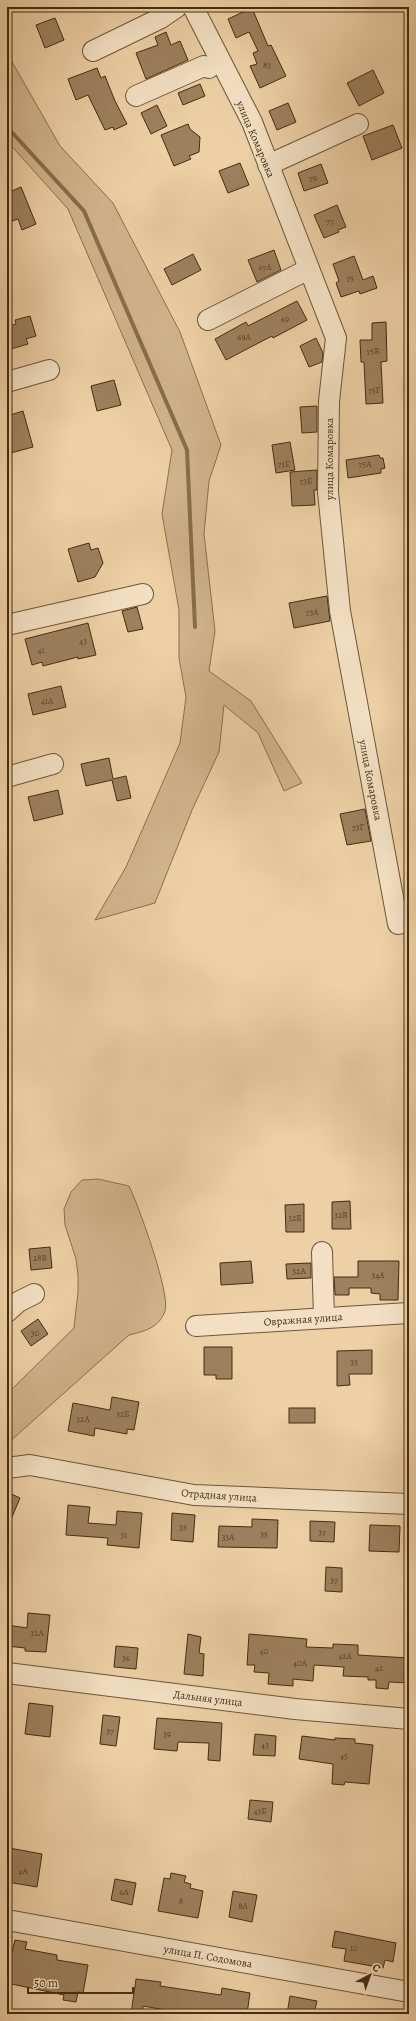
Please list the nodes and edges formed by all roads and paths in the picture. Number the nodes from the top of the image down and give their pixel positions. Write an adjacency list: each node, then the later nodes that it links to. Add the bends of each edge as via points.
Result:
1 (177, 7): 3 (street, via 161,18)
2 (193, 7): 4 (street, улица Комаровка)
3 (93, 51)
4 (215, 65): 5 (street, via 204,66); 6 (street, via 207,72); 8 (street, улица Комаровка, via 252,122)
5 (136, 96)
6 (157, 98)
7 (358, 124): 8 (street)
8 (268, 165): 9 (street, улица Комаровка)
9 (308, 268): 10 (street); 17 (street, улица Комаровка, via 336,338 329,401 328,492 340,611 398,924)
10 (208, 320)
11 (49, 370): 12 (street)
12 (7, 382)
13 (143, 594): 14 (street)
14 (7, 625)
15 (53, 764): 16 (street)
16 (7, 777)
17 (409, 922)
18 (322, 1252): 22 (street)
19 (34, 1294): 20 (street, via 18,1302)
20 (7, 1312)
21 (409, 1313): 22 (street, Овражная улица)
22 (324, 1317): 23 (street, Овражная улица)
23 (196, 1326)
24 (7, 1468): 25 (street, Отрадная улица, via 30,1464 194,1495)
25 (409, 1504)
26 (7, 1673): 27 (street, Дальняя улица, via 295,1710)
27 (409, 1719)
28 (7, 1920): 29 (street, улица П. Содомова)
29 (409, 1992)

